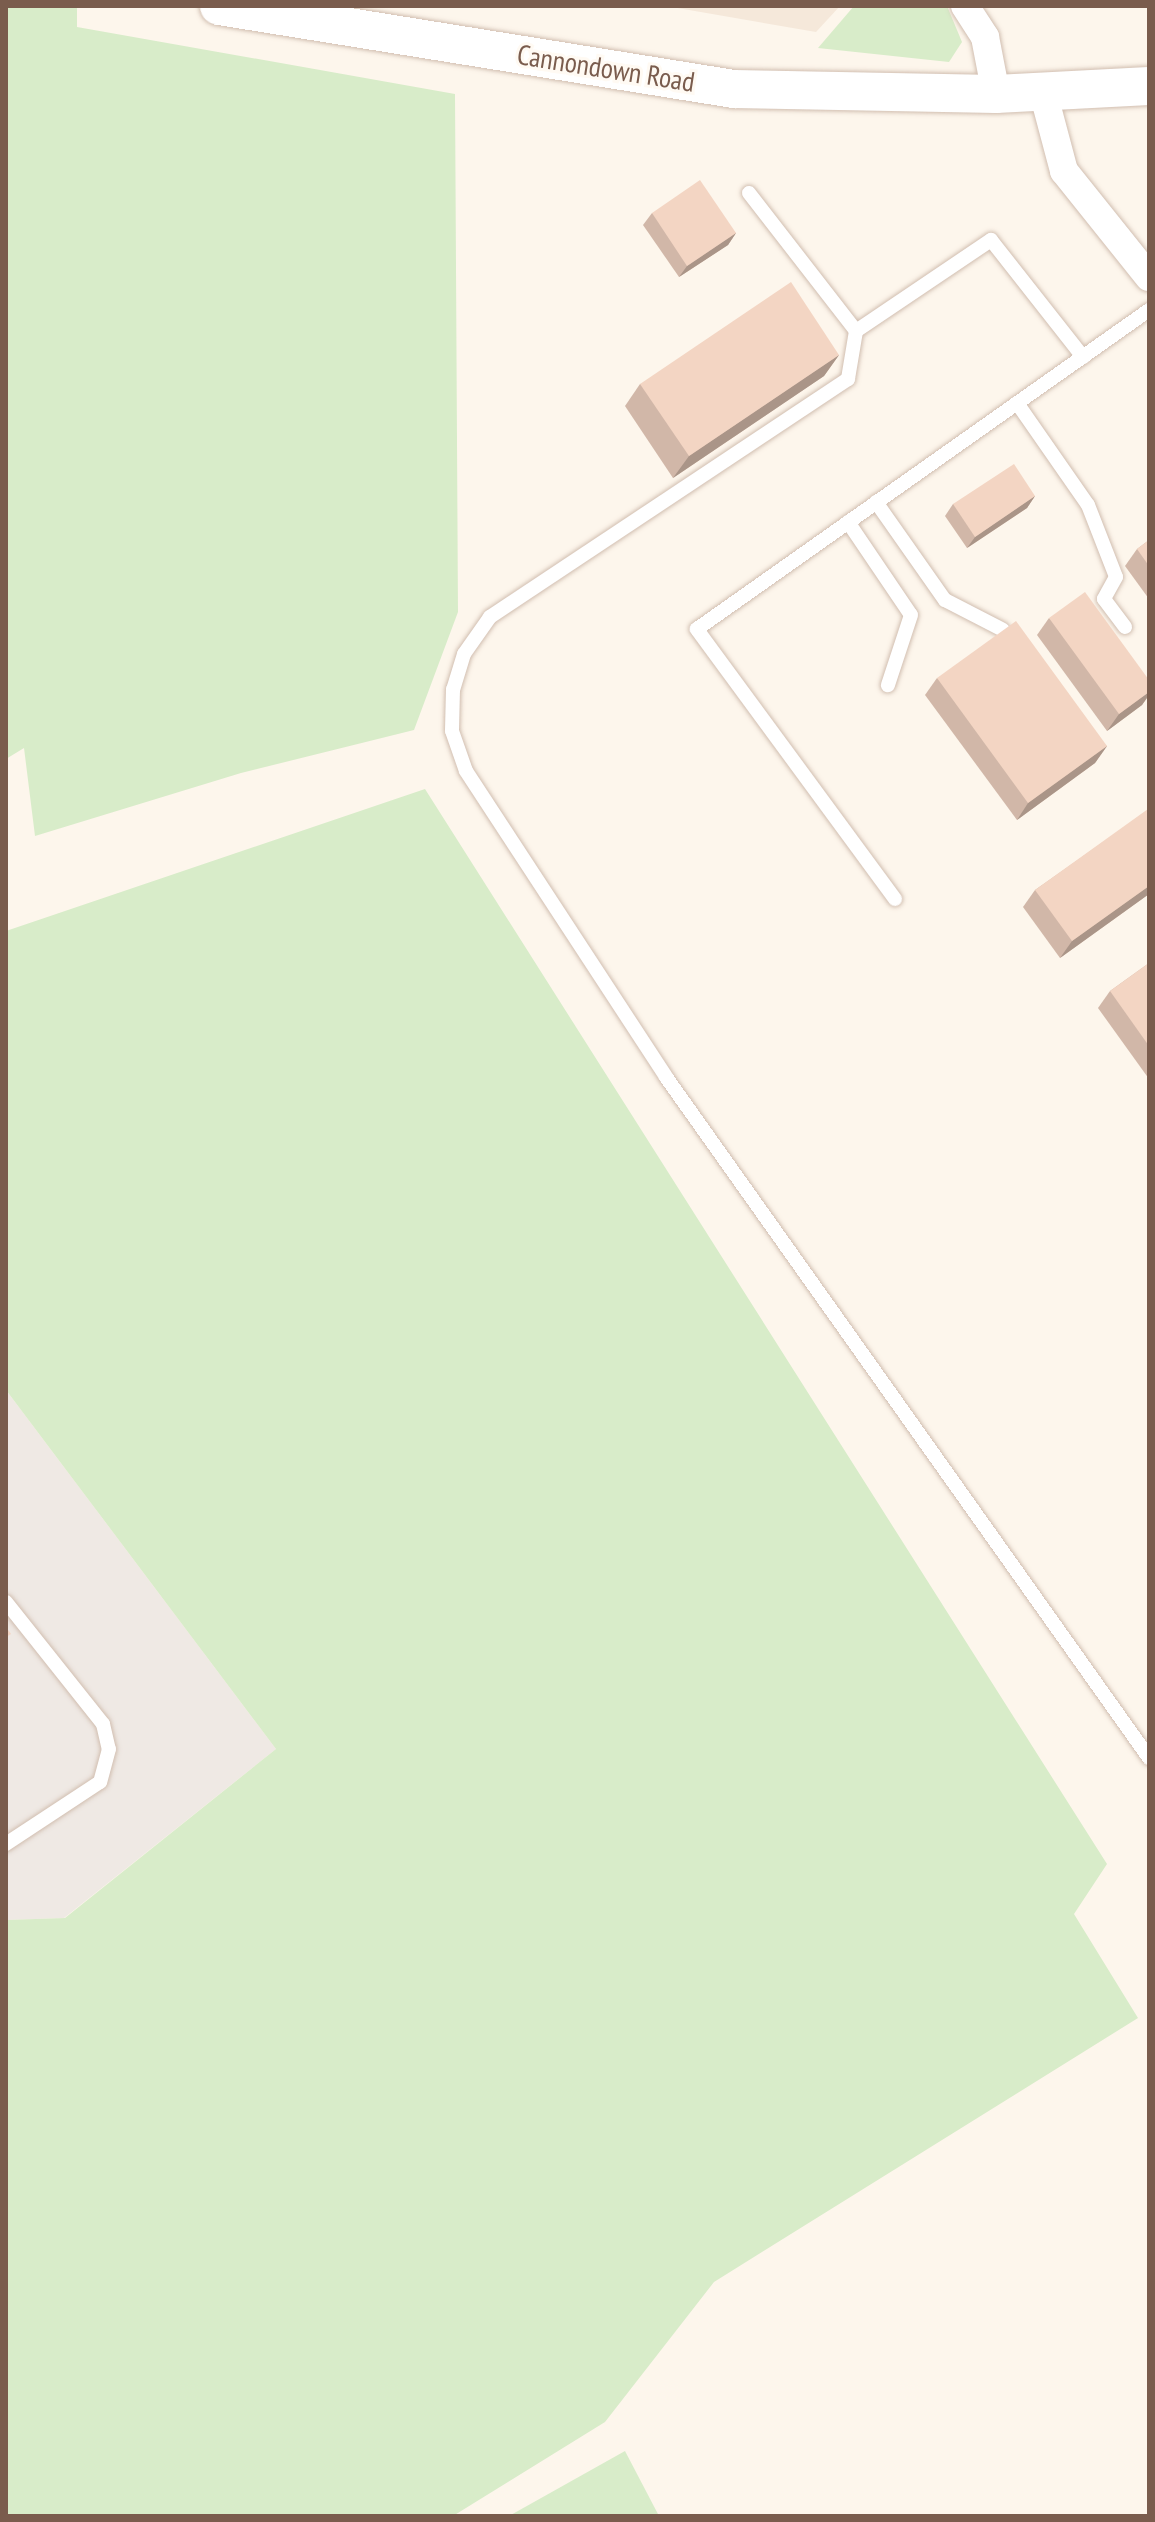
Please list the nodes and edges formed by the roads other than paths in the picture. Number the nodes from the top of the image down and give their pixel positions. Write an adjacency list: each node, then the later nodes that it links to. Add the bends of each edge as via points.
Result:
1 (219, 6): 5 (main road, Cannondown Road, via 734,89)
2 (965, 6): 5 (street, via 985,37)
3 (1149, 86): 4 (main road, Cannondown Road)
4 (1043, 92): 5 (main road, Cannondown Road); 7 (street, via 1064,171)
5 (996, 94)
6 (749, 193): 9 (lane)
7 (1149, 277)
8 (1149, 310): 10 (lane)
9 (856, 331): 10 (lane, via 991,240); 19 (lane, via 848,379 490,617 464,654 453,689 452,731 466,771 666,1077)
10 (1083, 357): 11 (lane)
11 (1017, 403): 12 (lane); 14 (lane, via 1088,505 1116,577 1104,599)
12 (876, 502): 13 (lane); 15 (lane, via 945,600)
13 (848, 522): 16 (lane, via 911,615); 17 (lane, via 697,629)
14 (1125, 627)
15 (1003, 630)
16 (888, 685)
17 (895, 899)
18 (6, 1602): 20 (lane, via 103,1724 109,1749 100,1782)
19 (1149, 1758)
20 (6, 1844)

